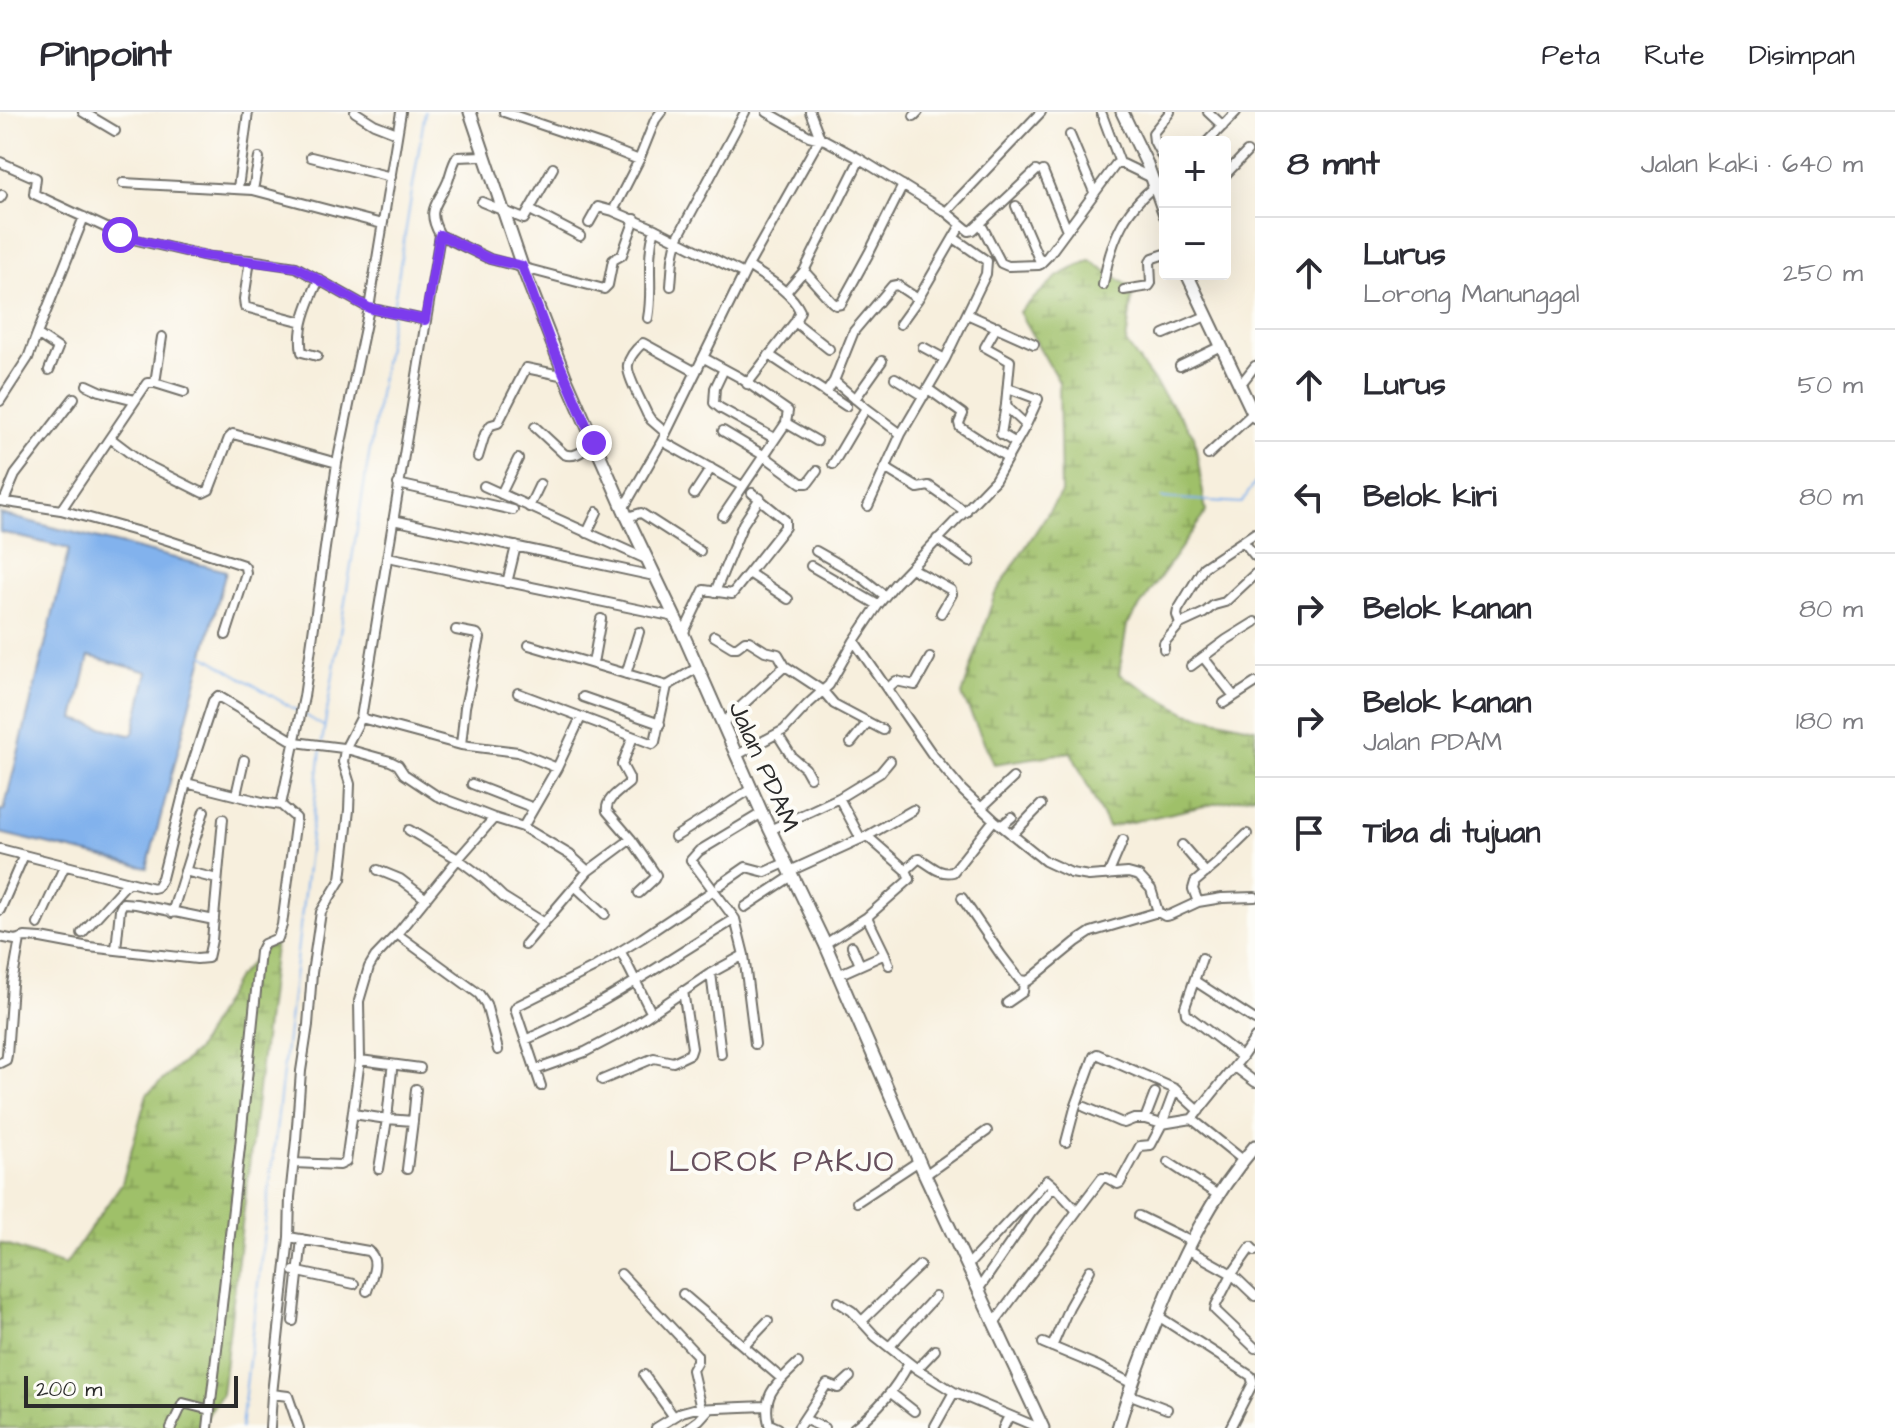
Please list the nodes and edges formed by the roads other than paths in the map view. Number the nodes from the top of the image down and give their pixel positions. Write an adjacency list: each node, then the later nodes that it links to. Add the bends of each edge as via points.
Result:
1 (83, 112): 18 (street)
2 (248, 112): 38 (street)
3 (355, 112): 19 (street)
4 (401, 112): 19 (street)
5 (470, 112): 25 (street, Jalan PDAM)
6 (504, 112): 29 (street)
7 (661, 112): 29 (street)
8 (745, 112): 59 (street)
9 (767, 112): 22 (street)
10 (810, 112): 22 (street)
11 (1101, 112): 31 (street)
12 (1122, 112): 35 (street)
13 (1170, 112): 23 (street, via 1153,133)
14 (1208, 112): 17 (street)
15 (1236, 112): 17 (street)
16 (1036, 114): 47 (street)
17 (1223, 126): 21 (street)
18 (115, 131)
19 (397, 133): 34 (street)
20 (1070, 135): 40 (street)
21 (1213, 136)
22 (820, 138): 28 (street); 64 (street)
23 (1159, 151)
24 (1247, 152): 33 (street)
25 (484, 156): 45 (street, Jalan PDAM); 56 (street, via 457,157 453,164 433,211)
26 (311, 157): 34 (street)
27 (259, 158): 39 (street)
28 (860, 159): 37 (street); 65 (street)
29 (639, 160): 46 (street)
30 (0, 162): 48 (street, via 36,178 34,194)
31 (1120, 163): 35 (street); 40 (street)
32 (553, 168): 44 (street)
33 (1231, 169)
34 (391, 177): 51 (street)
35 (1158, 181): 43 (street); 68 (street, via 1121,225)
36 (123, 183): 38 (street)
37 (903, 185): 47 (street); 65 (street, via 841,304 832,302)
38 (238, 188): 39 (street)
39 (253, 190): 51 (street)
40 (1094, 192): 55 (street)
41 (482, 202): 45 (street)
42 (1016, 206): 62 (street)
43 (1164, 208)
44 (530, 210): 45 (street, via 523,219); 57 (street)
45 (502, 211): 63 (street, Jalan PDAM)
46 (613, 211): 49 (street); 50 (street, via 598,207)
47 (946, 212): 52 (street)
48 (84, 217): 61 (street, via 142,242); 82 (street)
49 (635, 219): 54 (street); 63 (street, via 621,256 613,260 606,289)
50 (589, 223)
51 (382, 224): 73 (street)
52 (961, 225): 55 (street, via 973,230 1039,171); 58 (street)
53 (983, 228): 62 (street, via 1001,263)
54 (655, 229): 59 (street); 76 (street)
55 (1067, 230): 62 (street)
56 (440, 235): 63 (street, via 490,259); 77 (street)
57 (580, 236)
58 (954, 238): 72 (street); 74 (street, via 988,264)
59 (677, 239): 64 (street); 69 (street)
60 (1159, 256): 70 (street, via 1150,262 1149,286)
61 (250, 260): 66 (street, via 296,267); 78 (street, via 245,307)
62 (1041, 264)
63 (522, 266): 99 (street, Jalan PDAM)
64 (746, 270): 71 (street); 91 (street)
65 (804, 271): 71 (street)
66 (319, 279): 73 (street); 78 (street)
67 (1190, 280): 75 (street)
68 (1103, 285)
69 (671, 286)
70 (1124, 290)
71 (786, 292): 79 (street, via 799,308)
72 (918, 299): 80 (street); 101 (street, via 892,286 854,331)
73 (369, 308): 77 (street); 134 (street)
74 (967, 314): 81 (street); 92 (street)
75 (1206, 316): 83 (street); 86 (street)
76 (648, 318)
77 (425, 320): 139 (street)
78 (303, 322): 90 (street, via 301,350)
79 (795, 322): 88 (street); 89 (street)
80 (900, 324)
81 (997, 326): 85 (street); 106 (street, via 985,347 1010,361)
82 (37, 334): 97 (street, via 58,348); 113 (street)
83 (1164, 334)
84 (162, 337): 102 (street)
85 (1034, 344)
86 (1221, 346): 94 (street); 105 (street)
87 (923, 347): 92 (street)
88 (829, 349)
89 (769, 355): 103 (street); 108 (street)
90 (317, 356)
91 (704, 358): 96 (street); 98 (street)
92 (945, 359): 109 (street)
93 (882, 361): 111 (street)
94 (1180, 366)
95 (1255, 366): 105 (street)
96 (724, 369): 103 (street); 125 (street, via 714,403)
97 (49, 370)
98 (696, 372): 123 (street); 123 (street, via 643,343 628,362 647,414)
99 (565, 376): 127 (street, Jalan PDAM); 131 (street, via 526,368 498,423 485,434)
100 (895, 378): 109 (street)
101 (834, 381): 108 (street); 111 (street)
102 (155, 383): 107 (street); 112 (street, via 147,383)
103 (747, 384): 118 (street, via 785,408)
104 (87, 385): 112 (street)
105 (1240, 385): 117 (street)
106 (1008, 388): 114 (street); 119 (street, via 1038,399)
107 (184, 392)
108 (826, 393): 115 (street)
109 (926, 393): 122 (street); 132 (street, via 963,413 960,427)
110 (74, 398): 145 (street, via 15,475)
111 (855, 399): 116 (street)
112 (135, 400): 124 (street)
113 (0, 401)
114 (1006, 404): 119 (street); 128 (street, via 1001,434)
115 (846, 406)
116 (866, 408): 122 (street); 135 (street)
117 (1254, 415): 130 (street)
118 (786, 423): 125 (street); 126 (street)
119 (1026, 425): 128 (street)
120 (535, 427): 127 (street, via 570,456)
121 (723, 431): 129 (street)
122 (901, 434): 137 (street)
123 (664, 437): 136 (street); 152 (street)
124 (110, 438): 134 (street, via 143,463 203,493 233,434); 148 (street)
125 (774, 438): 129 (street)
126 (817, 441)
127 (594, 443): 152 (street, Jalan PDAM)
128 (1016, 443): 132 (street)
129 (763, 455): 138 (street, via 801,483 808,483); 142 (street)
130 (1208, 455)
131 (478, 457)
132 (1008, 458): 151 (street)
133 (518, 459): 143 (street)
134 (337, 463): 212 (street)
135 (833, 464)
136 (711, 468): 142 (street); 144 (street)
137 (885, 468): 146 (street); 151 (street, via 918,488 929,486)
138 (817, 471)
139 (398, 484): 149 (street); 154 (street)
140 (540, 484): 147 (street)
141 (484, 486): 143 (street)
142 (742, 486): 153 (street)
143 (501, 494): 147 (street)
144 (694, 494)
145 (2, 501): 148 (street)
146 (868, 506)
147 (529, 507): 155 (street)
148 (61, 510): 184 (street, via 243,565 246,573)
149 (513, 510)
150 (597, 512): 155 (street)
151 (966, 512): 157 (street)
152 (625, 513): 160 (street, via 641,513); 164 (street, Jalan PDAM)
153 (723, 516)
154 (393, 520): 159 (street); 163 (street)
155 (587, 533): 164 (street)
156 (1255, 533): 158 (street)
157 (937, 539): 165 (street); 167 (street)
158 (1243, 541): 162 (street); 180 (street, via 1204,567 1178,610)
159 (516, 546): 170 (street); 171 (street)
160 (700, 551)
161 (816, 551): 173 (street)
162 (1255, 556)
163 (388, 557): 171 (street); 205 (street)
164 (646, 559): 170 (street, Jalan PDAM)
165 (970, 562)
166 (811, 566): 175 (street)
167 (911, 568): 173 (street); 176 (street, via 951,590)
168 (749, 573): 172 (street, via 732,594); 172 (street, via 787,524 756,496); 174 (street)
169 (1255, 574): 180 (street, via 1225,602)
170 (654, 576): 177 (street, Jalan PDAM)
171 (507, 583): 177 (street)
172 (715, 592): 183 (street, via 703,591)
173 (885, 596): 175 (street)
174 (788, 599)
175 (878, 605): 186 (street)
176 (941, 613)
177 (675, 617): 183 (street, Jalan PDAM)
178 (601, 619): 191 (street)
179 (1255, 622): 189 (street)
180 (1180, 624): 188 (street)
181 (456, 630): 214 (street, via 480,638)
182 (639, 632): 195 (street)
183 (683, 634): 194 (street, Jalan PDAM)
184 (226, 635)
185 (714, 636): 192 (street, via 734,647 749,641 778,654)
186 (854, 641): 198 (street); 199 (street)
187 (529, 645): 191 (street)
188 (1164, 649)
189 (1203, 657): 193 (street); 201 (street)
190 (930, 658): 198 (street, via 915,685 896,681)
191 (593, 663): 195 (street)
192 (785, 666): 199 (street); 207 (street)
193 (1191, 666)
194 (697, 668): 197 (street); 207 (street, Jalan PDAM)
195 (626, 674): 197 (street)
196 (1255, 683): 201 (street)
197 (667, 686): 208 (street)
198 (887, 689): 230 (street, via 944,770)
199 (823, 691): 206 (street, via 839,708); 210 (street)
200 (518, 693): 204 (street)
201 (1233, 695): 203 (street)
202 (583, 697): 208 (street)
203 (1224, 703)
204 (581, 717): 211 (street); 219 (street)
205 (361, 718): 214 (street); 215 (street)
206 (868, 722): 209 (street); 213 (street)
207 (723, 723): 216 (street, Jalan PDAM)
208 (660, 724): 211 (street, via 653,744)
209 (883, 730)
210 (778, 735): 216 (street); 220 (street)
211 (633, 737): 245 (street, via 622,765 629,783 606,808)
212 (299, 742): 215 (street); 222 (street, via 218,696); 227 (street)
213 (851, 743)
214 (461, 745): 219 (street, via 518,752)
215 (344, 748): 235 (street, via 396,763 437,796); 336 (street, via 350,784 348,830 341,879 321,912)
216 (737, 755): 224 (street, Jalan PDAM)
217 (244, 760): 225 (street)
218 (890, 761): 226 (street)
219 (557, 768): 229 (street)
220 (810, 777)
221 (1013, 778): 230 (street)
222 (186, 783): 225 (street); 260 (street, via 160,883 153,888)
223 (472, 784): 229 (street)
224 (751, 789): 233 (street, Jalan PDAM); 243 (street)
225 (236, 795): 227 (street)
226 (839, 798): 240 (street); 244 (street)
227 (281, 805): 384 (street, via 296,818 280,936 260,952)
228 (1041, 805): 242 (street)
229 (534, 808): 238 (street)
230 (981, 808): 237 (street)
231 (913, 810): 244 (street)
232 (204, 811): 255 (street)
233 (762, 813): 240 (street, Jalan PDAM); 262 (street, via 691,860)
234 (1012, 817): 237 (street)
235 (494, 818): 238 (street); 250 (street)
236 (223, 819): 259 (street)
237 (997, 823): 242 (street); 254 (street, via 953,872 939,871 920,859)
238 (523, 827): 256 (street)
239 (409, 830): 250 (street)
240 (770, 830): 253 (street, Jalan PDAM)
241 (1247, 834): 257 (street)
242 (1012, 835): 258 (street, via 1071,873)
243 (675, 837)
244 (864, 838): 253 (street); 254 (street)
245 (631, 839): 256 (street); 263 (street, via 656,875)
246 (1123, 840): 258 (street)
247 (1182, 845): 257 (street)
248 (0, 849): 249 (street)
249 (24, 855): 251 (street); 269 (street)
250 (458, 859): 266 (street); 276 (street)
251 (65, 865): 260 (street); 277 (street)
252 (378, 870): 266 (street)
253 (789, 870): 262 (street, via 746,867); 268 (street); 282 (street, Jalan PDAM)
254 (906, 870): 273 (street, via 910,879)
255 (185, 871): 259 (street); 271 (street)
256 (588, 871): 261 (street)
257 (1206, 873): 267 (street, via 1193,887)
258 (1108, 875): 270 (street, via 1139,876 1151,889)
259 (217, 879): 275 (street)
260 (128, 882): 278 (street)
261 (575, 886): 272 (street); 276 (street)
262 (717, 887): 274 (street); 286 (street)
263 (639, 893)
264 (1255, 897): 267 (street)
265 (962, 898): 295 (street)
266 (426, 899): 279 (street)
267 (1198, 902): 270 (street, via 1170,915)
268 (745, 907)
269 (0, 910)
270 (1158, 912): 295 (street, via 1091,932)
271 (172, 913): 275 (street); 285 (street, via 123,903)
272 (605, 914)
273 (867, 917): 282 (street); 287 (street)
274 (735, 919): 288 (street); 294 (street)
275 (214, 920): 285 (street, via 208,958)
276 (543, 922): 283 (street)
277 (38, 924)
278 (82, 933)
279 (397, 934): 307 (street, via 479,994); 310 (street, via 375,957 362,985)
280 (0, 937): 281 (street)
281 (20, 939): 285 (street); 298 (street)
282 (825, 944): 293 (street, Jalan PDAM)
283 (525, 945)
284 (852, 946): 290 (street)
285 (116, 950)
286 (621, 952): 294 (street); 305 (street, via 517,1006)
287 (885, 954): 290 (street); 291 (street)
288 (744, 955): 292 (street); 306 (street)
289 (1202, 958): 296 (street)
290 (860, 965): 293 (street)
291 (889, 965)
292 (711, 973): 299 (street); 308 (street)
293 (838, 975): 334 (street, Jalan PDAM)
294 (636, 980): 301 (street); 305 (street)
295 (1024, 981): 300 (street, via 1023,992)
296 (1195, 981): 302 (street); 309 (street, via 1186,1014)
297 (0, 982): 298 (street)
298 (12, 984): 303 (street)
299 (683, 991): 301 (street); 316 (street, via 690,1054 673,1062 654,1058)
300 (1007, 1003)
301 (651, 1012): 315 (street, via 585,1052)
302 (1255, 1020)
303 (5, 1024): 311 (street, via 7,1055)
304 (1255, 1038): 309 (street)
305 (525, 1040): 315 (street)
306 (755, 1044)
307 (498, 1050)
308 (721, 1054)
309 (1242, 1057): 312 (street)
310 (360, 1060): 313 (street); 324 (street)
311 (0, 1063)
312 (1235, 1067): 317 (street); 323 (street)
313 (420, 1068)
314 (392, 1070): 325 (street)
315 (535, 1070): 318 (street)
316 (602, 1080)
317 (1255, 1082)
318 (541, 1086)
319 (416, 1089): 328 (street)
320 (1175, 1089): 323 (street); 329 (street); 331 (street, via 1097,1054)
321 (1155, 1093): 326 (street)
322 (1085, 1107): 326 (street, via 1124,1123)
323 (1199, 1111): 327 (street)
324 (353, 1114): 325 (street); 336 (street, via 345,1164)
325 (387, 1119): 328 (street); 337 (street)
326 (1145, 1119): 329 (street)
327 (1192, 1119): 329 (street); 333 (street)
328 (413, 1121): 338 (street)
329 (1162, 1124): 343 (street, via 1151,1145 1140,1146 1120,1183 1102,1178)
330 (987, 1131): 339 (street)
331 (1066, 1142)
332 (1255, 1146): 333 (street)
333 (1243, 1160): 341 (street)
334 (919, 1161): 339 (street, Jalan PDAM); 342 (street)
335 (1168, 1162): 341 (street)
336 (294, 1166): 345 (street)
337 (379, 1169)
338 (407, 1169)
339 (925, 1175): 350 (street, Jalan PDAM)
340 (1054, 1186): 343 (street); 350 (street, via 1047,1180); 357 (street)
341 (1218, 1195): 347 (street)
342 (857, 1202)
343 (1077, 1211): 367 (street)
344 (1139, 1216): 347 (street)
345 (289, 1237): 346 (street); 351 (street)
346 (302, 1239): 353 (street); 358 (street, via 372,1253 376,1261)
347 (1188, 1245): 355 (street); 363 (street)
348 (1255, 1251): 355 (street, via 1251,1247)
349 (920, 1265): 366 (street)
350 (967, 1266): 357 (street, Jalan PDAM)
351 (286, 1268): 353 (street); 380 (street)
352 (1090, 1270): 377 (street, via 1047,1345 1098,1366)
353 (297, 1272): 356 (street); 364 (street)
354 (621, 1274): 382 (street, via 697,1355 692,1370)
355 (1232, 1274): 360 (street); 370 (street, via 1215,1310)
356 (354, 1284)
357 (978, 1290): 367 (street, Jalan PDAM)
358 (367, 1291)
359 (683, 1294): 368 (street)
360 (1255, 1296)
361 (935, 1297): 369 (street)
362 (838, 1302): 366 (street)
363 (1158, 1316): 377 (street); 403 (street, via 1251,1376 1253,1383)
364 (293, 1321)
365 (768, 1321): 368 (street)
366 (862, 1321): 369 (street)
367 (994, 1323): 392 (street, Jalan PDAM)
368 (744, 1346): 376 (street)
369 (890, 1346): 373 (street)
370 (1255, 1348)
371 (935, 1350): 373 (street)
372 (798, 1363): 376 (street)
373 (913, 1366): 378 (street); 379 (street)
374 (644, 1375): 387 (street)
375 (850, 1377): 388 (street, via 838,1388 827,1384)
376 (782, 1379): 381 (street)
377 (1130, 1388): 383 (street); 402 (street)
378 (954, 1392): 386 (street); 390 (street)
379 (891, 1393): 385 (street); 389 (street)
380 (272, 1394): 395 (street); 396 (street, via 288,1396)
381 (766, 1406): 382 (street); 391 (street)
382 (705, 1409): 387 (street); 398 (street)
383 (1167, 1409)
384 (210, 1410): 393 (street, via 183,1403); 394 (street)
385 (914, 1411)
386 (1009, 1416): 392 (street); 401 (street)
387 (674, 1417): 397 (street)
388 (804, 1419): 399 (street); 400 (street)
389 (859, 1426)
390 (935, 1426)
391 (771, 1427)
392 (1036, 1427)
393 (171, 1428)
394 (208, 1428)
395 (270, 1428)
396 (299, 1428)
397 (656, 1428)
398 (688, 1428)
399 (798, 1428)
400 (824, 1428)
401 (1003, 1428)
402 (1118, 1428)
403 (1230, 1428)

